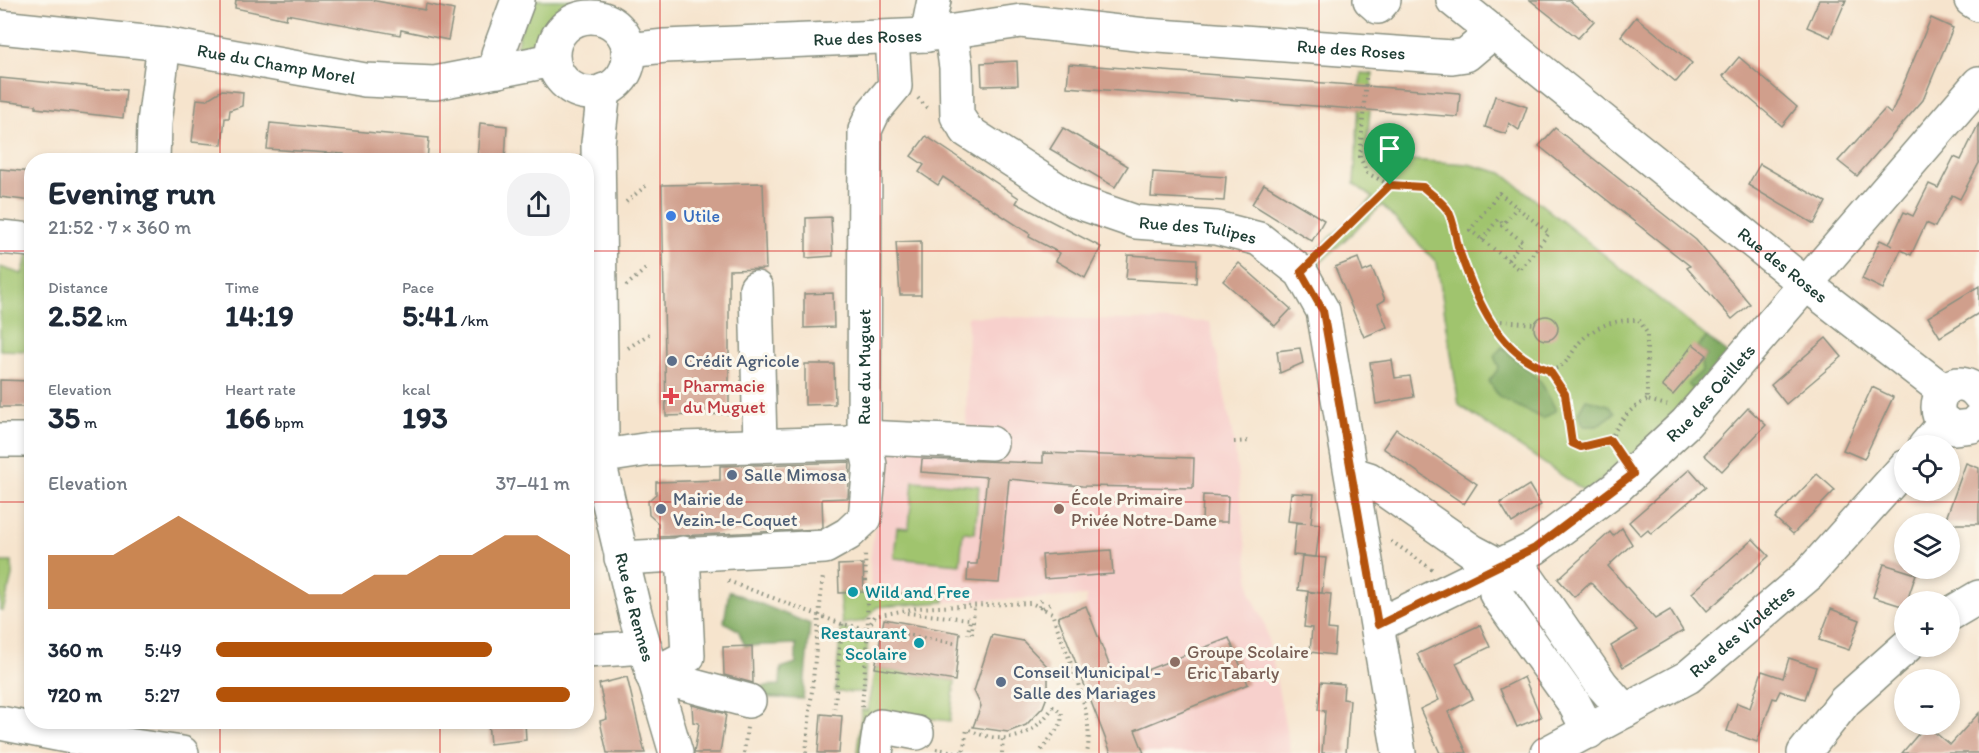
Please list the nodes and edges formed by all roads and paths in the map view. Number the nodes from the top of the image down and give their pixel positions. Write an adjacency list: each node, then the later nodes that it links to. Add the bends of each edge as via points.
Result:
1 (518, 0): 17 (street, via 498,54)
2 (934, 0): 11 (street, Rue des Tulipes)
3 (1370, 0): 4 (street, via 1378,7)
4 (1384, 0)
5 (1453, 0): 10 (street)
6 (1972, 0): 7 (street)
7 (1979, 5)
8 (590, 10): 14 (street, via 620,31); 16 (street, via 558,35)
9 (0, 27): 13 (street, Rue du Champ Morel)
10 (1492, 33): 15 (street, Rue des Roses, via 1466,55); 30 (street, Rue des Roses)
11 (939, 34): 12 (street, Rue des Roses); 15 (street, Rue des Roses, via 1021,21); 29 (street, Rue des Tulipes, via 956,67 957,116 967,130 1075,201 1136,222 1216,228 1260,239)
12 (892, 37): 14 (street, Rue des Roses); 39 (street, Rue du Muguet, via 895,86 874,111 865,130)
13 (164, 44): 17 (street, Rue du Champ Morel, via 365,80 435,83); 20 (street)
14 (628, 50): 19 (street, via 623,75)
15 (1368, 52): 22 (path, via 1360,157 1367,173)
16 (553, 60): 17 (street, Rue du Champ Morel); 19 (street, via 561,79)
17 (499, 71)
18 (1979, 83): 30 (street, Rue des Oeillets)
19 (591, 91): 21 (street); 48 (street, Rue de Rennes, via 598,143 602,438)
20 (153, 153)
21 (586, 153)
22 (1390, 185): 29 (path); 32 (path, via 1423,187 1448,210 1460,254)
23 (1517, 207): 24 (path); 27 (path, via 1499,193 1470,230); 28 (path, via 1549,233 1520,270)
24 (1504, 224): 27 (path, via 1498,219); 28 (path, via 1522,242)
25 (0, 237): 26 (street)
26 (24, 239)
27 (1482, 240): 28 (path)
28 (1508, 260)
29 (1301, 272): 49 (street, Rue des Tulipes, via 1323,311)
30 (1807, 285): 35 (street, Rue des Roses); 50 (street, Rue des Oeillets, via 1686,423)
31 (756, 288): 46 (street)
32 (1488, 320): 33 (path); 34 (path, via 1518,356)
33 (1535, 324)
34 (1549, 370): 36 (path, via 1567,363 1581,341 1601,327 1620,319 1639,320 1647,333); 42 (path, via 1565,394 1572,443 1581,447)
35 (1971, 396): 38 (street, via 1937,404 1940,418)
36 (1647, 399): 37 (path); 42 (path, via 1619,421)
37 (1672, 407)
38 (1935, 434)
39 (864, 437): 45 (street); 46 (street, Rue du Muguet, via 850,442); 53 (street, via 870,465 865,518)
40 (0, 440): 41 (street)
41 (24, 440)
42 (1610, 440): 50 (path)
43 (1251, 441): 44 (path)
44 (1234, 442)
45 (991, 443)
46 (760, 444): 48 (street, Rue du Muguet, via 650,449)
47 (594, 450): 48 (street, Rue de Rennes)
48 (598, 457): 55 (street, Rue de Rennes)
49 (1353, 474): 52 (street, Rue des Tulipes); 56 (street, via 1369,479)
50 (1633, 474): 56 (street, Rue des Oeillets, via 1535,548)
51 (1894, 479): 78 (street, Rue des Violettes, via 1808,575 1688,677)
52 (1362, 527): 58 (path, via 1370,526 1447,580); 70 (street, Rue des Tulipes)
53 (837, 540): 54 (street); 68 (path); 71 (path, via 866,555)
54 (683, 553): 55 (street); 75 (street, via 688,656)
55 (621, 558): 75 (street, Rue de Rennes)
56 (1497, 569): 58 (street, Rue des Oeillets); 78 (street, via 1526,576); 83 (street, via 1496,594 1574,703)
57 (743, 586): 68 (path)
58 (1453, 589): 70 (street, Rue des Oeillets)
59 (1011, 597): 63 (path)
60 (1041, 597): 65 (path)
61 (1979, 597): 66 (street)
62 (1052, 603): 65 (path)
63 (1013, 604): 64 (path); 65 (path, via 1031,603)
64 (974, 607): 67 (path, via 917,608); 67 (path, via 970,634 970,619)
65 (1041, 608): 93 (path, via 1052,613 1084,707 1091,738)
66 (1960, 608)
67 (907, 612): 71 (path, via 875,616)
68 (820, 614): 69 (path); 89 (path)
69 (842, 624): 71 (path); 79 (path)
70 (1378, 625): 94 (street, Rue des Tulipes)
71 (868, 628): 72 (path); 76 (path)
72 (959, 644)
73 (594, 652): 75 (street)
74 (1895, 657): 96 (street, via 1845,701)
75 (648, 661): 77 (street); 88 (street, Rue de Rennes)
76 (864, 692)
77 (749, 701)
78 (1625, 711): 83 (street, Rue des Violettes)
79 (834, 715)
80 (0, 723): 81 (street)
81 (24, 728)
82 (31, 729): 84 (street)
83 (1589, 732): 95 (street, Rue des Violettes)
84 (73, 737): 87 (street)
85 (1003, 737): 86 (path, via 967,729 963,753); 91 (path); 92 (path, via 1021,737 1041,725 1053,707 1062,712 1061,724)
86 (925, 741): 90 (street, via 880,726)
87 (183, 753)
88 (676, 753)
89 (806, 753)
90 (876, 753)
91 (1002, 753)
92 (1039, 753)
93 (1088, 753)
94 (1399, 753)
95 (1547, 753)
96 (1804, 753)

